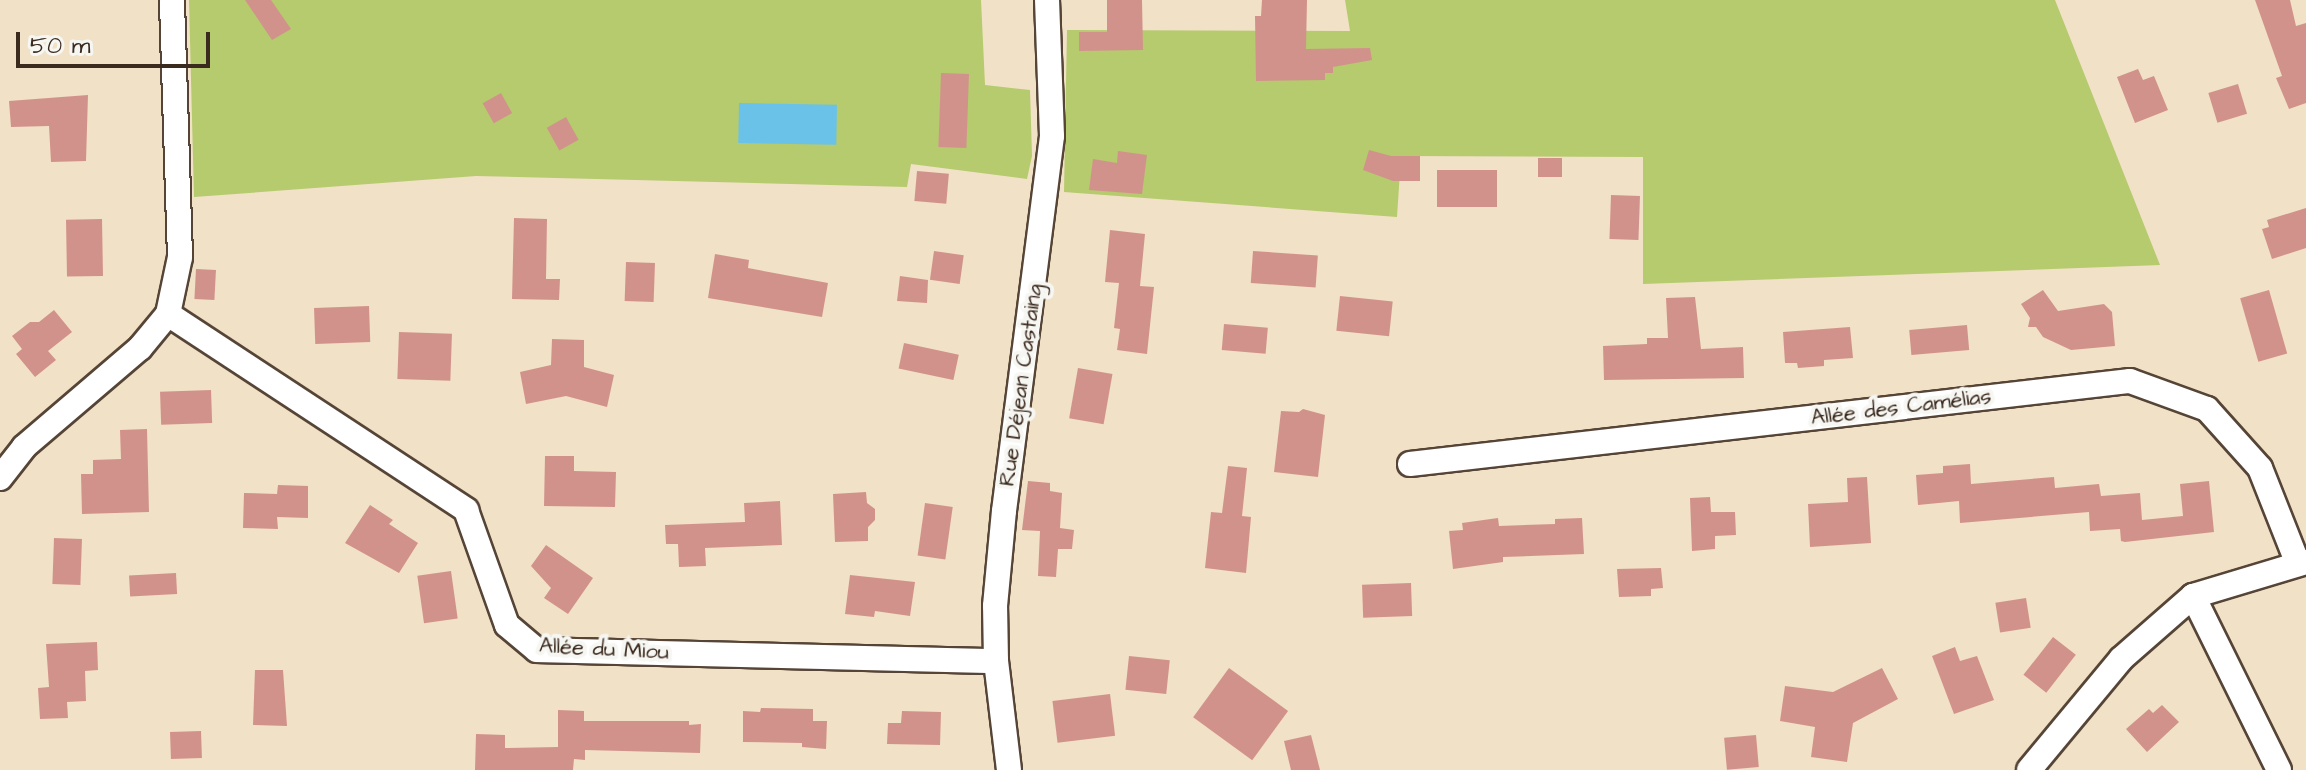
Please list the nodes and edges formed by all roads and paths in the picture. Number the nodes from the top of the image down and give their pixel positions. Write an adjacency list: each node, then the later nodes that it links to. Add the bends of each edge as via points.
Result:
1 (172, 0): 3 (street, via 180,257)
2 (1047, 0): 8 (street, Rue Déjean Castaing, via 1052,136 1004,511)
3 (168, 314): 5 (street, via 140,348 10,461); 8 (street, Allée du Miou, via 466,510 507,625 537,650)
4 (1410, 464): 6 (street, Allée des Camélias, via 2130,381 2207,409 2260,468)
5 (0, 478)
6 (2302, 563): 7 (street)
7 (2193, 596): 10 (street, via 2121,659); 11 (street)
8 (996, 661): 9 (street, Rue Déjean Castaing)
9 (1009, 770)
10 (2029, 770)
11 (2279, 770)

